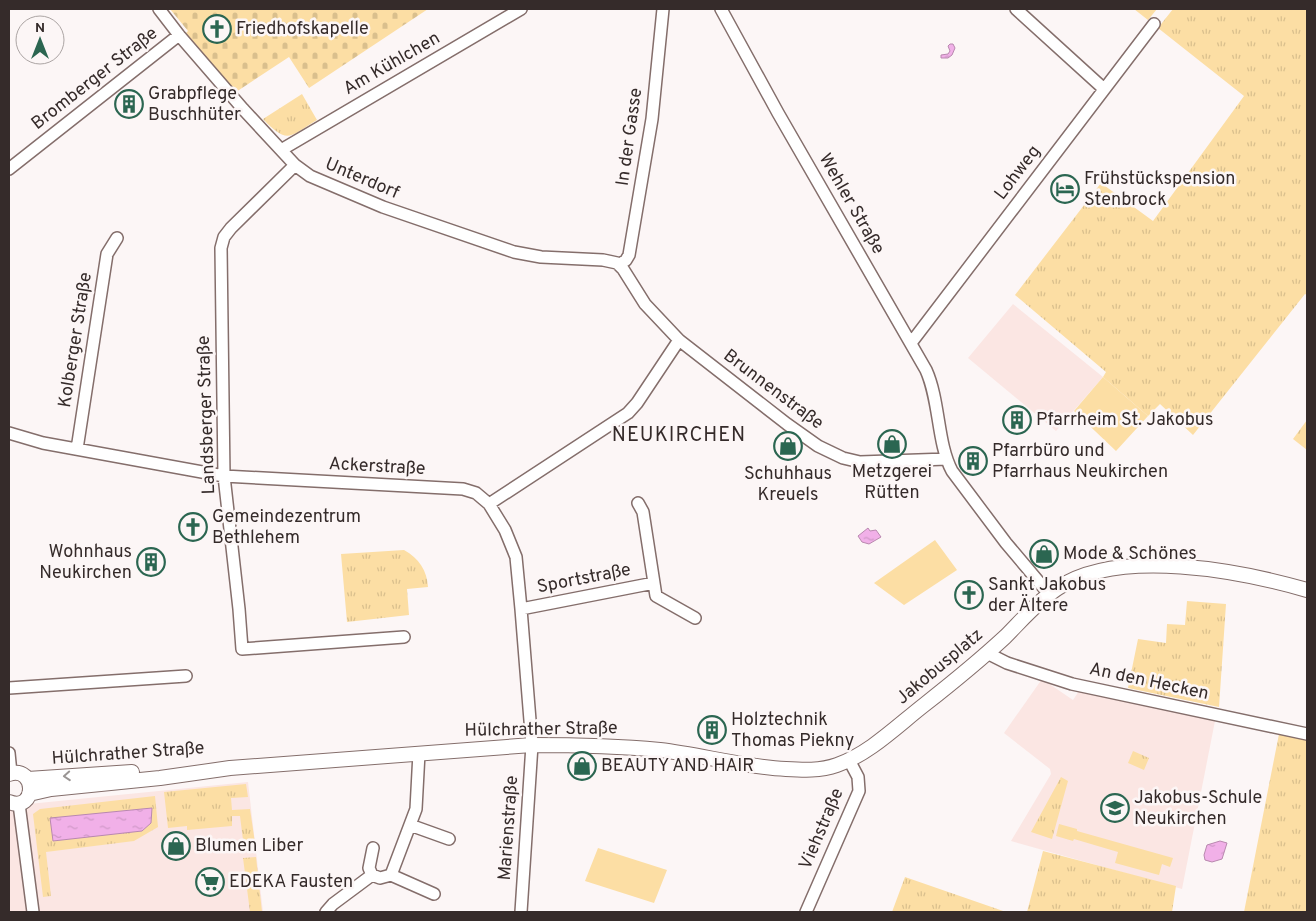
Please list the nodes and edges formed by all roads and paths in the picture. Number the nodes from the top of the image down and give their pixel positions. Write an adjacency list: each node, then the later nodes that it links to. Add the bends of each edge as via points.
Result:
1 (159, 9): 7 (street, Unterdorf)
2 (522, 9): 9 (street, Am Kühlchen)
3 (663, 9): 13 (street, In der Gasse, via 652,119 632,236 628,257)
4 (720, 9): 15 (street, Wehler Straße)
5 (1016, 9): 8 (street)
6 (1154, 24): 8 (street, Lohweg)
7 (179, 35): 9 (street, Unterdorf); 11 (street, Bromberger Straße)
8 (1104, 89): 15 (street, Lohweg)
9 (281, 150): 10 (street, Unterdorf)
10 (295, 166): 13 (street, Unterdorf, via 322,182 367,201 514,252 541,257 603,260); 19 (street, Landsberger Straße, via 231,228 222,242)
11 (9, 168)
12 (117, 238): 17 (street, Kolberger Straße, via 107,254)
13 (619, 265): 14 (street, Brunnenstraße, via 645,304)
14 (679, 340): 18 (street, Brunnenstraße, via 809,440 838,456 866,462); 21 (street, via 628,413)
15 (910, 343): 18 (street, Wehler Straße, via 930,380)
16 (9, 433): 17 (street, Ackerstraße)
17 (77, 450): 19 (street, Ackerstraße)
18 (947, 459): 24 (street, via 955,476)
19 (224, 476): 21 (street, Ackerstraße, via 463,489 476,493); 27 (street, Landsberger Straße, via 242,649)
20 (638, 503): 22 (street, Sportstraße, via 643,512)
21 (489, 504): 25 (street, Sportstraße, via 513,548)
22 (654, 583): 25 (street, Sportstraße); 26 (street, Sportstraße, via 656,596)
23 (1307, 590): 24 (street, Jakobusplatz, via 1224,571 1150,566 1094,572 1069,581)
24 (1049, 594): 28 (street, Jakobusplatz)
25 (522, 609): 32 (street, Sportstraße)
26 (696, 618)
27 (404, 638)
28 (987, 653): 31 (street, An den Hecken, via 1006,663 1072,684); 35 (street, Jakobusplatz, via 872,746)
29 (186, 676): 30 (street)
30 (9, 688)
31 (1307, 734)
32 (532, 746): 34 (street, Hülchrather Straße); 35 (street, Hülchrather Straße, via 660,750 789,770 826,768); 49 (street, Marienstraße)
33 (9, 753): 37 (street)
34 (419, 753): 36 (street, Hülchrather Straße); 41 (street, via 416,810)
35 (849, 760): 50 (street, Viehstraße, via 858,777 858,791)
36 (230, 768): 38 (street, Hülchrather Straße, one-way to 38, via 197,767); 39 (street, Hülchrather Straße)
37 (10, 774): 38 (street, Hülchrather Straße, via 17,772)
38 (28, 779): 39 (street)
39 (29, 794): 40 (street, via 24,802)
40 (14, 803): 47 (street)
41 (410, 825): 42 (street); 45 (street)
42 (449, 839)
43 (372, 848): 44 (street, via 368,868)
44 (372, 875): 45 (street, via 383,878); 48 (street)
45 (391, 875): 46 (street)
46 (434, 894)
47 (33, 912)
48 (326, 912)
49 (521, 912)
50 (806, 912)

